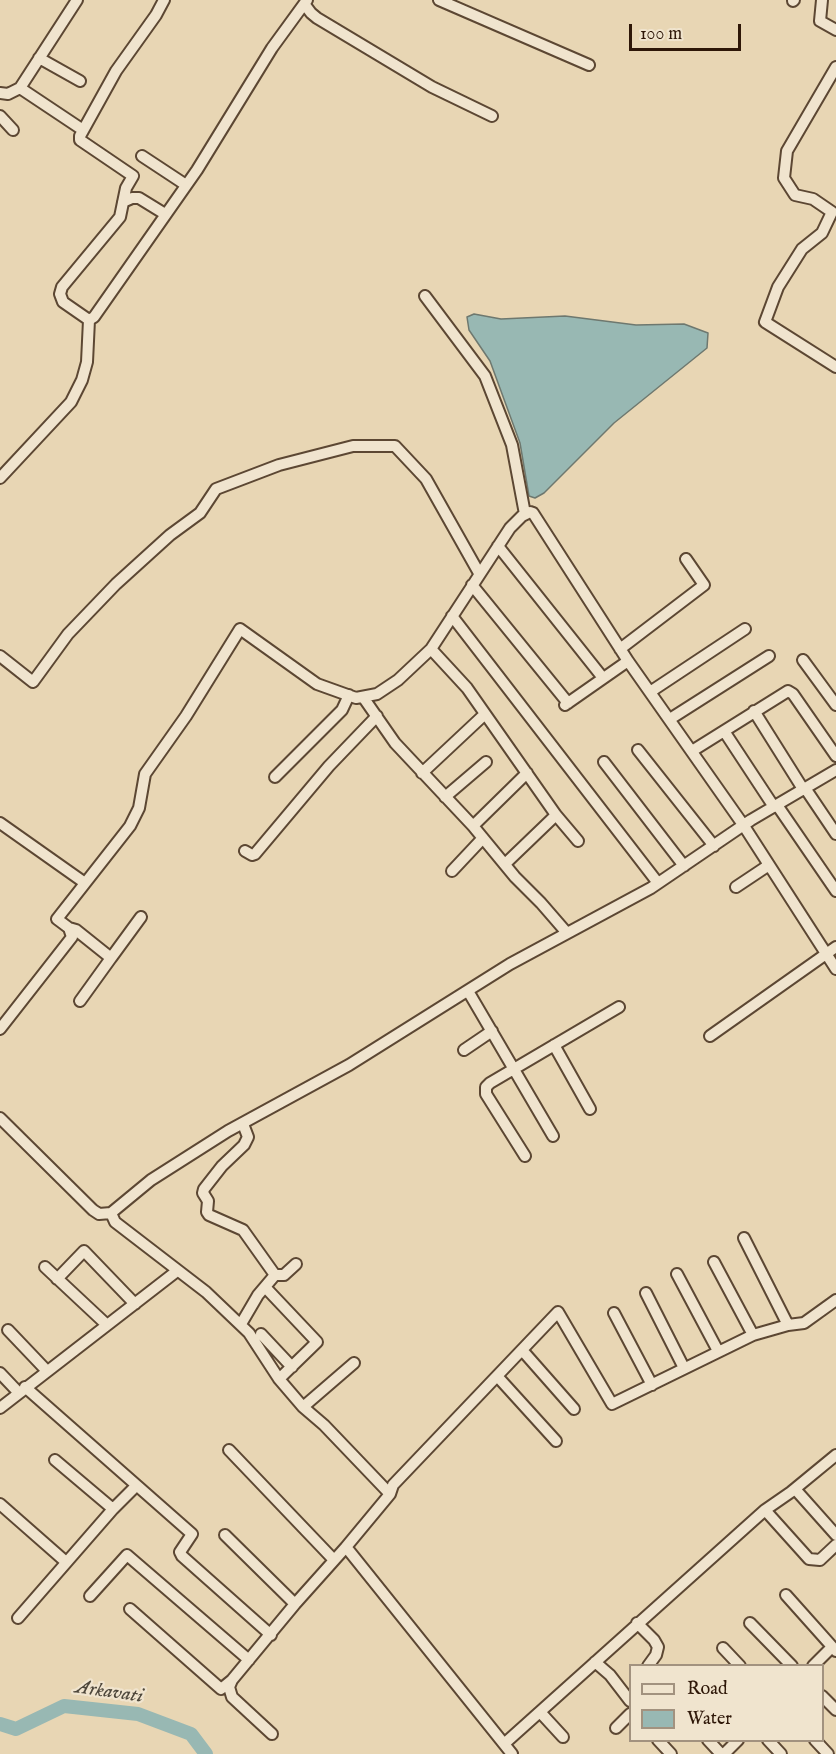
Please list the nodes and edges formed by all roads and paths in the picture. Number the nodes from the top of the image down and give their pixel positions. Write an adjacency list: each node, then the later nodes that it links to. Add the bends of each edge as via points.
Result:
1 (77, 0): 7 (street)
2 (164, 0): 16 (street, via 116,71)
3 (439, 0): 8 (street)
4 (822, 0): 6 (street, via 820,21)
5 (306, 2): 14 (street, via 317,18 422,81); 18 (street, via 272,48)
6 (836, 30)
7 (39, 58): 10 (street); 11 (street)
8 (589, 65)
9 (836, 67): 20 (street, via 788,151 784,178 795,195 813,199)
10 (80, 81)
11 (20, 88): 12 (street); 16 (street)
12 (0, 93)
13 (0, 116): 15 (street)
14 (492, 117)
15 (13, 130)
16 (83, 130): 19 (street, via 80,140 133,176)
17 (142, 156): 18 (street)
18 (186, 185): 21 (street)
19 (123, 202): 21 (street, via 139,198); 23 (street, via 120,217 62,287 63,302)
20 (834, 212): 24 (street, via 822,233 802,249 778,287 765,322)
21 (165, 214): 23 (street, via 94,317)
22 (425, 296): 26 (street, via 485,376 512,446)
23 (88, 320): 25 (street, via 87,363 71,402)
24 (836, 368)
25 (0, 478)
26 (529, 513): 27 (street, via 510,528); 34 (street)
27 (498, 546): 29 (street); 39 (street)
28 (686, 559): 34 (street, via 704,585)
29 (479, 573): 30 (street); 35 (street, via 426,479 395,446 352,446 279,465 216,489 200,513 116,584 68,633 33,682)
30 (472, 585): 31 (street); 39 (street, via 567,704)
31 (455, 612): 33 (street); 75 (street)
32 (745, 629): 40 (street)
33 (431, 649): 42 (street, via 384,690); 45 (street)
34 (620, 649): 38 (street)
35 (0, 656)
36 (769, 656): 47 (street)
37 (803, 660): 43 (street)
38 (628, 661): 39 (street); 40 (street)
39 (603, 678)
40 (651, 693): 47 (street)
41 (349, 695): 42 (street); 57 (street, via 342,710); 74 (street, via 317,684 240,628 146,774 139,808 130,826)
42 (363, 697): 46 (street)
43 (836, 705)
44 (754, 711): 48 (street); 51 (street, via 789,691); 58 (street)
45 (485, 714): 55 (street); 56 (street)
46 (377, 716): 55 (street); 69 (street, via 255,854)
47 (670, 719): 50 (street)
48 (724, 731): 50 (street); 60 (street)
49 (638, 750): 68 (street)
50 (692, 751): 64 (street)
51 (836, 756)
52 (486, 762): 59 (street)
53 (604, 762): 72 (street)
54 (836, 770): 58 (street)
55 (422, 773): 59 (street)
56 (527, 773): 61 (street); 63 (street)
57 (274, 777)
58 (804, 789): 60 (street); 65 (street)
59 (445, 797): 63 (street)
60 (776, 806): 64 (street); 77 (street)
61 (556, 815): 67 (street); 70 (street)
62 (0, 822): 74 (street)
63 (473, 826): 66 (street)
64 (744, 826): 68 (street); 71 (street)
65 (836, 834)
66 (483, 838): 70 (street); 73 (street)
67 (578, 841)
68 (714, 846): 72 (street)
69 (245, 851)
70 (505, 864): 80 (street)
71 (769, 865): 76 (street); 82 (street)
72 (684, 866): 75 (street)
73 (452, 871)
74 (85, 883): 79 (street, via 57,919)
75 (658, 883): 80 (street)
76 (736, 887)
77 (836, 891)
78 (141, 918): 83 (street)
79 (69, 928): 83 (street); 88 (street, via 72,937)
80 (567, 933): 85 (street)
81 (836, 947): 82 (street)
82 (826, 955): 84 (street); 90 (street)
83 (111, 958): 86 (street)
84 (836, 969)
85 (468, 991): 89 (street); 96 (street, via 349,1065)
86 (80, 1001)
87 (619, 1007): 91 (street)
88 (0, 1029)
89 (492, 1031): 92 (street); 93 (street)
90 (710, 1036)
91 (554, 1045): 93 (street); 94 (street)
92 (464, 1050)
93 (514, 1068): 97 (street); 98 (street, via 490,1083 486,1094)
94 (590, 1109)
95 (0, 1118): 99 (street, via 93,1210 99,1214)
96 (243, 1124): 99 (street, via 161,1173); 106 (street, via 248,1137 244,1145 204,1189 207,1212 243,1230)
97 (552, 1136)
98 (525, 1156)
99 (111, 1212): 104 (street, via 115,1222)
100 (744, 1238): 115 (street)
101 (714, 1262): 118 (street)
102 (296, 1264): 106 (street, via 284,1275)
103 (45, 1267): 107 (street)
104 (177, 1271): 111 (street); 113 (street)
105 (676, 1274): 120 (street)
106 (275, 1275): 108 (street)
107 (57, 1279): 111 (street, via 84,1251); 114 (street)
108 (265, 1287): 113 (street); 122 (street, via 317,1342)
109 (646, 1293): 123 (street)
110 (836, 1300): 115 (street, via 804,1323)
111 (135, 1304): 114 (street)
112 (614, 1313): 128 (street)
113 (241, 1324): 127 (street)
114 (107, 1325): 124 (street)
115 (788, 1325): 118 (street)
116 (8, 1330): 124 (street)
117 (261, 1334): 122 (street)
118 (753, 1335): 120 (street)
119 (522, 1350): 126 (street); 128 (street, via 558,1312 612,1404); 132 (street)
120 (718, 1351): 123 (street)
121 (354, 1363): 130 (street)
122 (292, 1367): 127 (street)
123 (684, 1368): 128 (street)
124 (46, 1371): 129 (street)
125 (0, 1373): 129 (street)
126 (497, 1376): 133 (street); 139 (street, via 393,1485)
127 (279, 1379): 130 (street)
128 (652, 1385)
129 (22, 1390): 131 (street); 137 (street)
130 (303, 1407): 139 (street)
131 (0, 1408)
132 (574, 1408)
133 (556, 1441)
134 (229, 1450): 147 (street)
135 (836, 1455): 138 (street)
136 (55, 1460): 141 (street)
137 (136, 1485): 141 (street); 156 (street, via 192,1534 180,1552 182,1556)
138 (795, 1489): 142 (street); 144 (street)
139 (390, 1494): 146 (street)
140 (0, 1504): 148 (street)
141 (113, 1509): 148 (street)
142 (765, 1510): 145 (street, via 809,1559 820,1560); 154 (street)
143 (225, 1535): 151 (street)
144 (836, 1535)
145 (836, 1545)
146 (346, 1547): 147 (street); 179 (street)
147 (334, 1560): 151 (street)
148 (66, 1562): 153 (street)
149 (786, 1595): 158 (street)
150 (90, 1596): 159 (street, via 127,1555)
151 (294, 1605): 156 (street)
152 (130, 1609): 165 (street, via 208,1680 221,1689)
153 (18, 1618)
154 (637, 1623): 160 (street); 161 (street, via 658,1647)
155 (750, 1623): 163 (street)
156 (271, 1635): 159 (street)
157 (723, 1648): 162 (street)
158 (834, 1649): 164 (street)
159 (249, 1660): 165 (street)
160 (595, 1662): 166 (street); 169 (street)
161 (649, 1664)
162 (739, 1664)
163 (791, 1664)
164 (814, 1664)
165 (232, 1680): 172 (street, via 232,1697)
166 (626, 1688)
167 (824, 1698): 168 (street)
168 (836, 1710)
169 (540, 1712): 173 (street); 179 (street)
170 (629, 1715): 171 (street)
171 (616, 1728)
172 (272, 1734)
173 (563, 1737)
174 (660, 1742): 181 (street)
175 (710, 1742): 182 (street)
176 (736, 1742): 182 (street)
177 (770, 1742): 183 (street)
178 (817, 1742): 184 (street)
179 (504, 1744): 180 (street)
180 (512, 1754)
181 (671, 1754)
182 (723, 1754)
183 (781, 1754)
184 (828, 1754)

